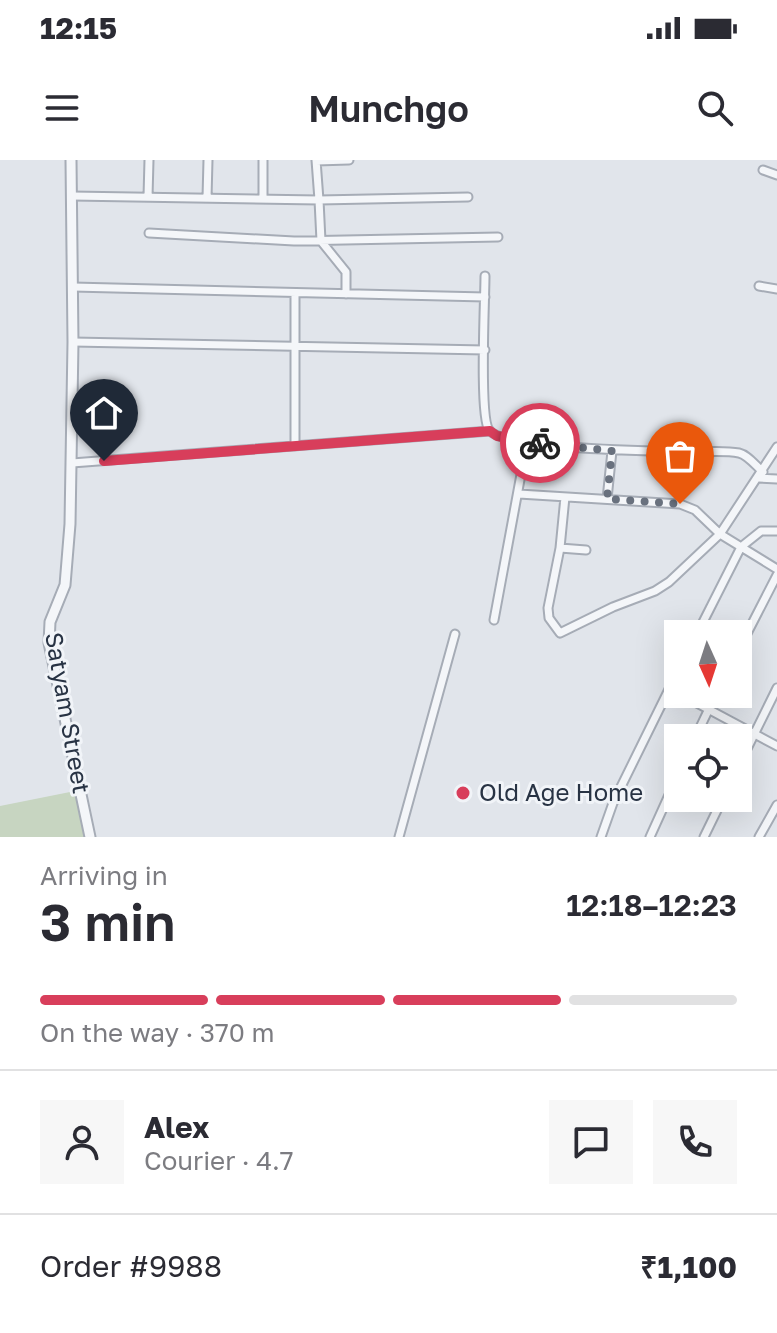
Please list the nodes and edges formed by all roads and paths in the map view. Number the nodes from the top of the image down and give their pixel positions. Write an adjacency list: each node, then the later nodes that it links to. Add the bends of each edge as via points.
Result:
1 (71, 160): 9 (street, Satyam Street)
2 (149, 160): 10 (street)
3 (208, 160): 12 (street)
4 (263, 160): 13 (street)
5 (316, 160): 6 (street); 14 (street)
6 (349, 160)
7 (763, 170): 8 (street)
8 (777, 175)
9 (72, 196): 10 (street); 20 (street, Satyam Street)
10 (148, 197): 12 (street)
11 (468, 197): 14 (street)
12 (207, 198): 13 (street)
13 (263, 199): 14 (street)
14 (319, 200): 17 (street)
15 (149, 233): 17 (street)
16 (498, 237): 17 (street)
17 (321, 241): 23 (street, via 346,272)
18 (485, 276): 24 (street)
19 (759, 286): 21 (street)
20 (73, 287): 22 (street); 25 (street, Satyam Street)
21 (777, 289)
22 (295, 293): 23 (street); 26 (street)
23 (346, 294): 24 (street)
24 (485, 297): 27 (street)
25 (73, 342): 26 (street); 33 (street, Satyam Street)
26 (296, 346): 27 (street); 30 (street)
27 (485, 350): 28 (street)
28 (490, 431): 29 (street); 30 (street)
29 (527, 442): 32 (street); 36 (street)
30 (295, 446): 33 (street)
31 (777, 447): 34 (street)
32 (612, 451): 34 (street, via 739,453); 38 (street)
33 (72, 463): 58 (street, Satyam Street, via 65,585 50,622 49,643)
34 (761, 475): 35 (street); 40 (street)
35 (777, 479)
36 (519, 494): 37 (street); 45 (street)
37 (565, 497): 38 (street); 42 (street)
38 (607, 499): 40 (street, via 689,506)
39 (777, 531): 41 (street, via 761,531)
40 (720, 534): 41 (street); 42 (street, via 662,587 560,633 548,612)
41 (741, 547): 44 (street); 46 (street)
42 (560, 548): 43 (street)
43 (586, 550)
44 (777, 572): 47 (street)
45 (494, 620)
46 (704, 620)
47 (752, 623)
48 (455, 634): 59 (street)
49 (777, 688): 53 (street)
50 (664, 698): 60 (street)
51 (708, 709): 52 (street); 53 (street)
52 (701, 724)
53 (753, 735): 54 (street)
54 (777, 746)
55 (777, 805): 63 (street)
56 (664, 806): 61 (street)
57 (716, 812): 62 (street)
58 (90, 837)
59 (399, 837)
60 (601, 837)
61 (650, 837)
62 (704, 837)
63 (759, 837)

